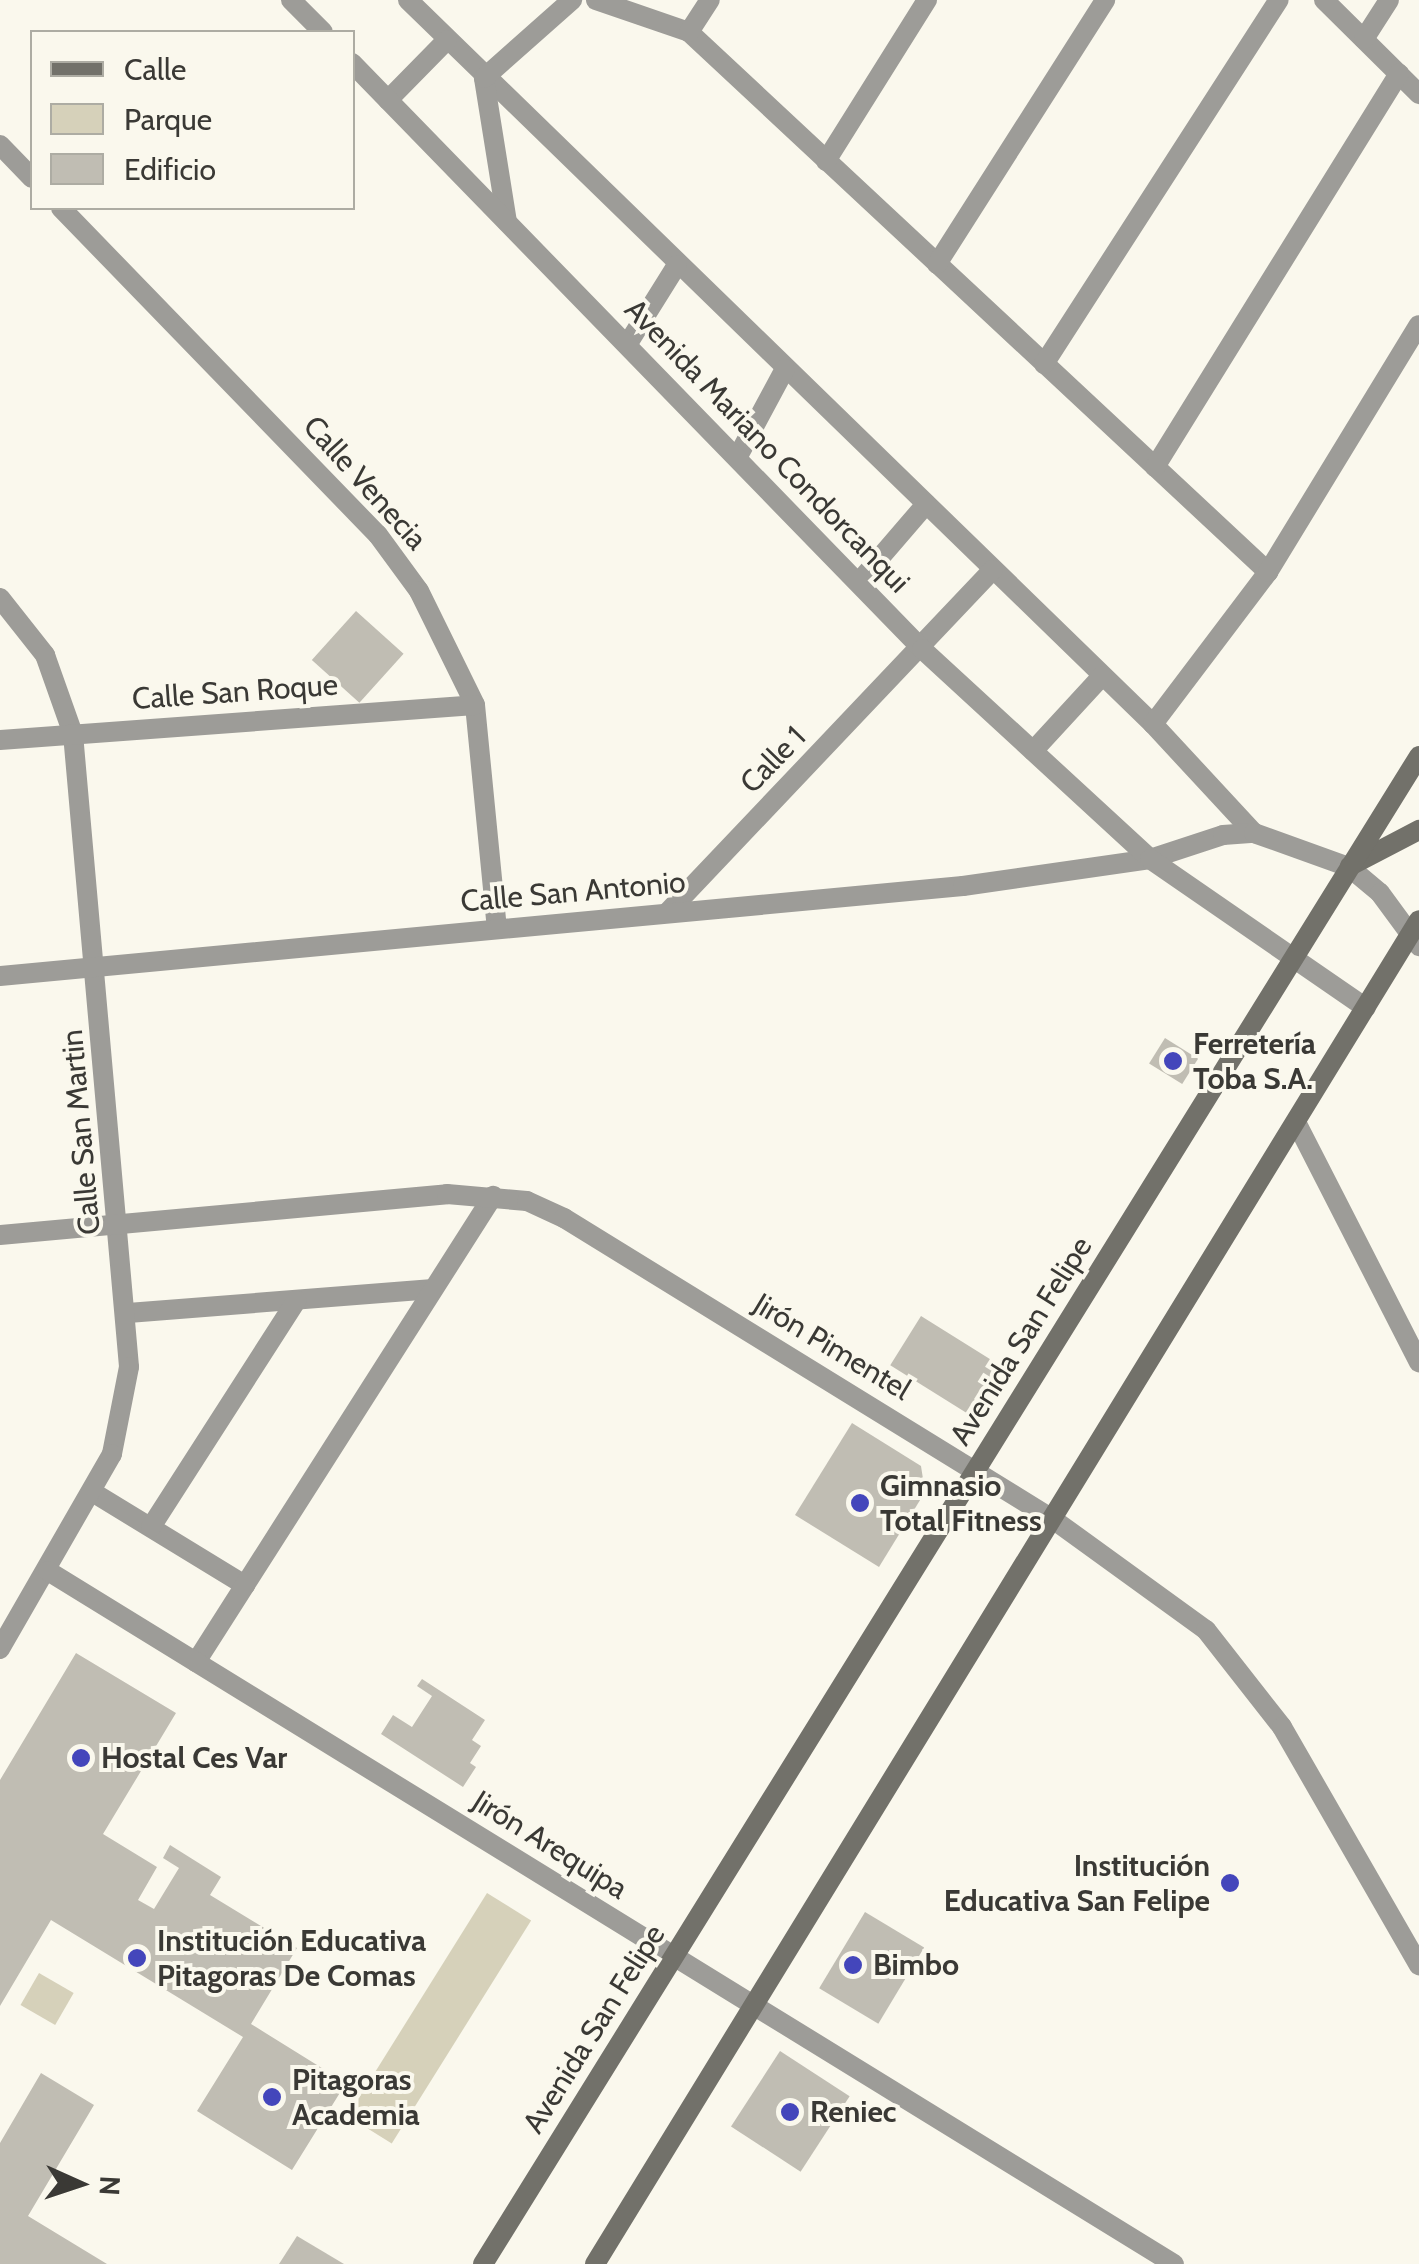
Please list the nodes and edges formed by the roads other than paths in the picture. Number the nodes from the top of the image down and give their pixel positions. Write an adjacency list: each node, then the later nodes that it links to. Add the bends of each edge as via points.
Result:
1 (291, 0): 11 (street)
2 (408, 0): 13 (street, Avenida Mariano Condorcanqui)
3 (572, 0): 17 (street)
4 (596, 0): 12 (street)
5 (710, 0): 12 (street)
6 (927, 0): 21 (street)
7 (1105, 0): 25 (street)
8 (1279, 0): 29 (street)
9 (1324, 0): 14 (street)
10 (1389, 0): 14 (street)
11 (321, 30)
12 (689, 32): 21 (street)
13 (447, 40): 17 (street, Avenida Mariano Condorcanqui); 19 (street)
14 (1364, 40): 16 (street)
15 (355, 66): 19 (street, Avenida Mariano Condorcanqui)
16 (1399, 74): 18 (street); 32 (street)
17 (484, 78): 24 (street); 26 (street, Avenida Mariano Condorcanqui)
18 (1419, 94)
19 (388, 100): 24 (street, Avenida Mariano Condorcanqui)
20 (0, 145): 22 (street)
21 (826, 161): 25 (street)
22 (30, 176)
23 (63, 210): 40 (street, Calle Venecia, via 378,535 445,637)
24 (507, 222): 28 (street, Avenida Mariano Condorcanqui)
25 (937, 264): 29 (street)
26 (678, 265): 28 (street); 30 (street, Avenida Mariano Condorcanqui)
27 (1419, 325): 35 (street)
28 (627, 345): 31 (street, Avenida Mariano Condorcanqui)
29 (1044, 364): 32 (street)
30 (785, 369): 31 (street); 33 (street, Avenida Mariano Condorcanqui)
31 (737, 458): 36 (street, Avenida Mariano Condorcanqui)
32 (1155, 467): 35 (street)
33 (926, 504): 34 (street, Avenida Mariano Condorcanqui); 36 (street)
34 (994, 570): 38 (street, Calle 1); 39 (street, Avenida Mariano Condorcanqui)
35 (1268, 572): 41 (street)
36 (859, 582): 38 (street, Avenida Mariano Condorcanqui)
37 (0, 598): 42 (street, Calle San Martin, via 45,655)
38 (922, 648): 44 (street, Avenida Mariano Condorcanqui); 50 (street, Calle 1)
39 (1102, 676): 41 (street, Avenida Mariano Condorcanqui); 44 (street)
40 (474, 705): 42 (street, Calle San Roque); 51 (street, Calle Venecia)
41 (1153, 724): 47 (street, Avenida Mariano Condorcanqui)
42 (73, 734): 43 (street, Calle San Roque); 54 (street, Calle San Martin)
43 (0, 740)
44 (1033, 751): 48 (street, Avenida Mariano Condorcanqui)
45 (1419, 756): 49 (main road, Avenida San Felipe)
46 (1419, 830): 49 (main road)
47 (1254, 833): 48 (street, via 1223,835); 49 (street)
48 (1150, 859): 50 (street, Calle San Antonio, via 963,886); 53 (street, Avenida Mariano Condorcanqui)
49 (1349, 867): 52 (street); 53 (main road, Avenida San Felipe)
50 (666, 914): 51 (street, Calle San Antonio)
51 (496, 929): 54 (street, Calle San Antonio)
52 (1417, 932): 56 (main road)
53 (1292, 963): 56 (street, Avenida Mariano Condorcanqui); 65 (main road, Avenida San Felipe)
54 (95, 967): 55 (street, Calle San Antonio); 59 (street, Calle San Martin)
55 (0, 976)
56 (1366, 1008): 57 (main road)
57 (1296, 1122): 64 (street); 67 (main road)
58 (493, 1196): 59 (street, Jirón Pimentel, via 447,1194); 61 (street); 65 (street, Jirón Pimentel, via 527,1201 564,1218)
59 (119, 1221): 60 (street, Jirón Pimentel); 63 (street, Calle San Martin)
60 (0, 1236)
61 (433, 1289): 62 (street); 70 (street)
62 (296, 1300): 63 (street); 68 (street)
63 (128, 1313): 66 (street, Calle San Martin, via 122,1414)
64 (1419, 1362)
65 (976, 1471): 67 (street, Jirón Pimentel); 73 (main road, Avenida San Felipe)
66 (94, 1493): 68 (street); 69 (street, Calle San Martin)
67 (1054, 1520): 74 (street, Jirón Pimentel, via 1176,1606 1246,1673); 75 (main road)
68 (151, 1527): 70 (street)
69 (48, 1571): 71 (street, Calle San Martin); 72 (street, Jirón Arequipa)
70 (245, 1585): 72 (street)
71 (0, 1649)
72 (196, 1662): 73 (street, Jirón Arequipa)
73 (674, 1957): 75 (street, Jirón Arequipa); 76 (main road, Avenida San Felipe)
74 (1419, 1965)
75 (750, 2003): 77 (main road); 78 (street, Jirón Arequipa)
76 (483, 2264)
77 (596, 2264)
78 (1174, 2264)

